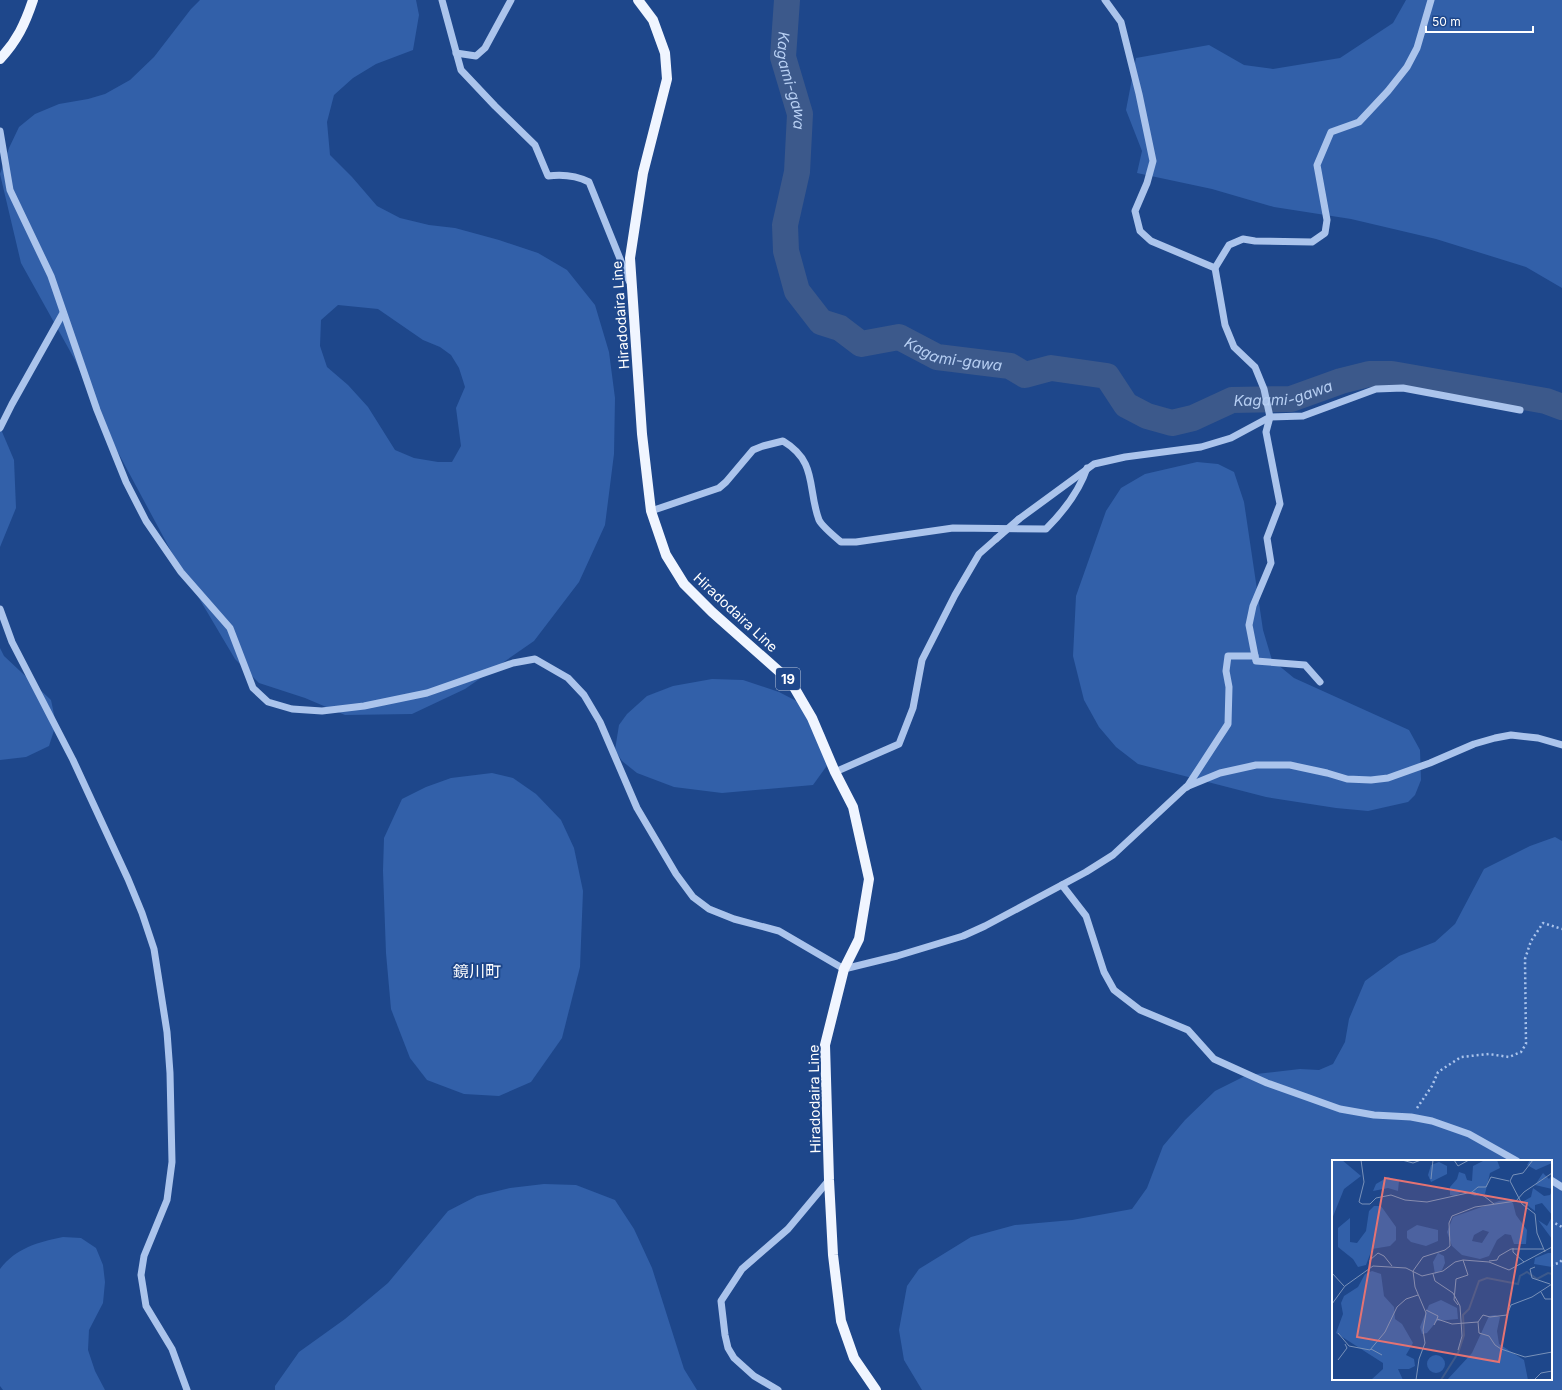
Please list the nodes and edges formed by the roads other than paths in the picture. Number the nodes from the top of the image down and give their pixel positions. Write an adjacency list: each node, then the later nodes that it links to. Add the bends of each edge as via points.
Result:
1 (33, 0): 8 (main road, via 13,46)
2 (442, 0): 7 (street)
3 (511, 0): 7 (street, via 485,48 476,56)
4 (638, 0): 11 (main road, Hiradodaira Line / 19, via 653,20 664,53 667,79 643,173 630,258)
5 (1105, 0): 10 (street, via 1120,22 1153,160 1147,184 1135,211 1140,231 1151,241)
6 (1431, 0): 10 (street, via 1417,48 1407,67 1359,122 1331,132 1317,165 1327,220 1324,233 1312,242 1243,239 1229,245)
7 (456, 53): 11 (street, via 461,70 536,145 548,176 564,174 589,182)
8 (0, 59)
9 (0, 131): 12 (street, via 10,190 51,276)
10 (1215, 268): 14 (street, via 1225,325 1234,347 1255,367 1264,389)
11 (632, 289): 17 (main road, Hiradodaira Line / 19, via 642,434)
12 (63, 313): 15 (street); 25 (street, via 97,410 126,482 146,521 181,572 230,628 253,688 268,702 292,709 322,711 364,706 427,693 513,663 535,659 568,678 584,695 600,722 637,808 676,874 694,897 709,909 734,919 779,931)
13 (1520, 410): 14 (street, via 1403,388 1376,389 1303,416)
14 (1270, 417): 16 (street, via 1231,438 1202,447 1125,456); 19 (street, via 1266,432 1280,504 1266,538 1271,563 1253,606 1249,625)
15 (0, 428)
16 (1087, 468): 17 (street, via 1082,483 1063,512 1046,529 953,528 841,542 820,521 808,468 796,448 783,441 753,450 719,488); 22 (street, bridge, via 978,554 922,660 912,708 899,744)
17 (651, 511): 22 (main road, Hiradodaira Line / 19, via 666,555 684,584 791,682 812,718)
18 (0, 609): 31 (street, via 12,642 73,760 128,879 154,949 167,1032 172,1162 167,1200 144,1256 141,1275 146,1306 172,1349)
19 (1255, 656): 20 (street, via 1256,661 1305,665); 23 (street, via 1228,656 1228,724)
20 (1320, 682)
21 (1562, 745): 23 (street, via 1538,738 1512,735 1474,744 1430,764 1388,778 1346,779 1290,765 1256,765 1220,773)
22 (835, 772): 25 (main road, Hiradodaira Line / 19, via 853,808 869,879 859,939)
23 (1186, 787): 24 (street, via 1113,854)
24 (1062, 885): 25 (street, via 963,936); 26 (street, via 1086,916 1104,972 1114,990 1140,1010 1188,1030 1214,1060 1267,1083 1340,1109 1374,1115 1411,1116 1432,1121 1469,1134)
25 (844, 969): 27 (main road, Hiradodaira Line / 19, via 826,1045)
26 (1515, 1160)
27 (829, 1180): 30 (main road, Hiradodaira Line / 19, via 833,1255 841,1321 854,1358); 32 (street, via 788,1229 742,1269 721,1301 725,1335 734,1358 754,1376)
28 (1552, 1181): 29 (street)
29 (1562, 1187)
30 (873, 1389)
31 (187, 1390)
32 (778, 1390)

